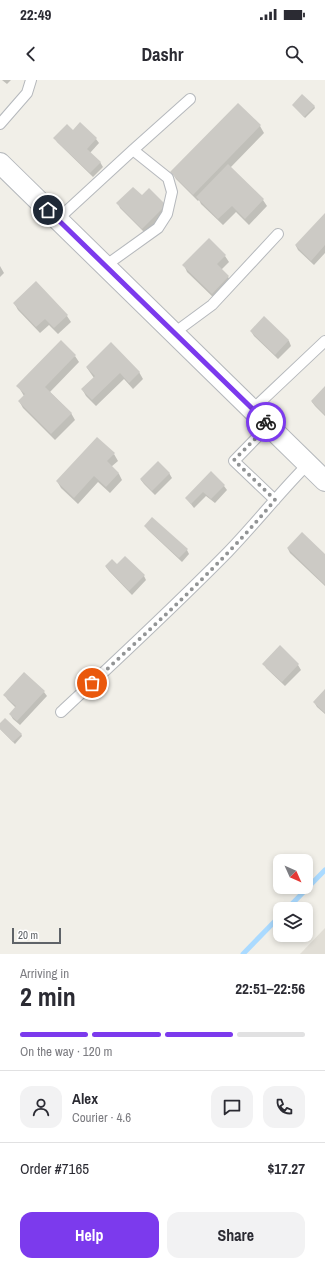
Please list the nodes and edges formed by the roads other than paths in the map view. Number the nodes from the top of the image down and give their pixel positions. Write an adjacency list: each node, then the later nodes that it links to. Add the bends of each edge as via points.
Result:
1 (31, 80): 3 (lane, via 27,93)
2 (190, 99): 4 (lane)
3 (0, 124)
4 (133, 150): 6 (lane); 8 (lane, via 168,178 172,192 167,214 158,228)
5 (0, 162): 6 (street)
6 (58, 219): 8 (street)
7 (278, 234): 9 (lane, via 212,304)
8 (105, 266): 9 (street)
9 (174, 333): 11 (street)
10 (325, 341): 11 (lane)
11 (253, 410): 12 (street)
12 (269, 425): 13 (street); 15 (lane, via 234,460)
13 (308, 464): 14 (street); 15 (lane)
14 (325, 481)
15 (275, 500): 16 (lane, via 208,572)
16 (61, 712)

